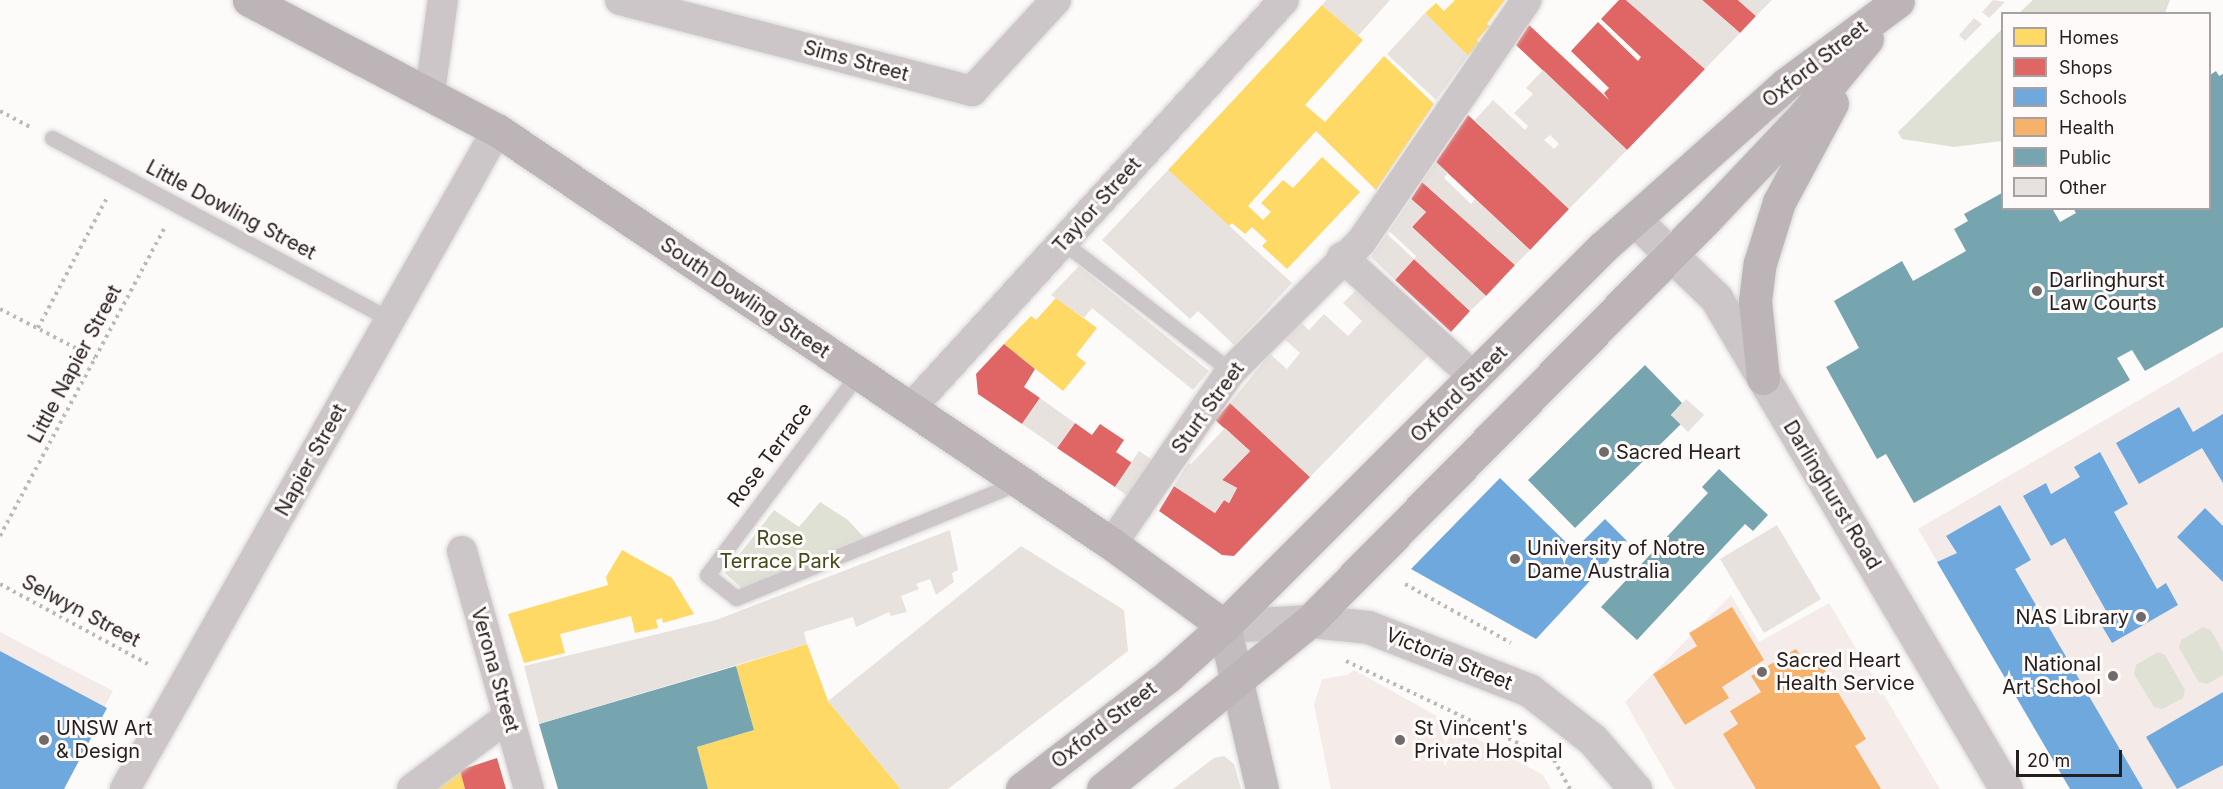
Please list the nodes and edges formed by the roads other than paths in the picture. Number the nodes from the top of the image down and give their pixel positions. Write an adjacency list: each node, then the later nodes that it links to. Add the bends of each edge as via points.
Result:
1 (249, 0): 8 (main road, South Dowling Street)
2 (443, 0): 8 (street)
3 (620, 0): 4 (street, Sims Street, via 972,92)
4 (1056, 0)
5 (1284, 0): 12 (street, Taylor Street)
6 (1527, 0): 14 (street, Sturt Street, via 1362,242)
7 (1898, 0): 11 (main road, Oxford Street, via 1786,84); 13 (main road, Oxford Street, via 1808,111); 19 (main road, via 1833,102 1779,202 1760,263 1755,301)
8 (430, 92): 9 (main road, South Dowling Street)
9 (497, 130): 15 (street, Napier Street); 17 (main road, South Dowling Street)
10 (52, 138): 15 (lane, Little Dowling Street)
11 (1635, 220): 13 (street, Darlinghurst Road); 18 (main road, Oxford Street, via 1596,253)
12 (1064, 243): 16 (lane); 20 (street, Taylor Street)
13 (1670, 254): 19 (street, Darlinghurst Road, via 1716,298); 24 (main road, Oxford Street)
14 (1342, 257): 16 (street, Sturt Street); 18 (street)
15 (390, 320): 28 (street, Napier Street)
16 (1231, 370): 22 (street, Sturt Street)
17 (858, 374): 20 (main road, South Dowling Street); 21 (lane, Rose Terrace, via 707,574 736,598)
18 (1475, 378): 25 (main road, Oxford Street)
19 (1762, 378): 35 (street, Darlinghurst Road)
20 (910, 410): 21 (main road, South Dowling Street)
21 (1020, 482): 22 (main road, South Dowling Street)
22 (1112, 544): 25 (main road, South Dowling Street)
23 (462, 551): 27 (street, Verona Street)
24 (1310, 621): 25 (street, Victoria Street); 26 (main road, Oxford Street); 34 (street, Victoria Street, via 1368,627 1529,690 1593,740)
25 (1224, 626): 26 (main road); 31 (main road, Oxford Street, via 1168,676)
26 (1236, 684): 32 (main road, Oxford Street); 33 (main road)
27 (508, 717): 29 (street); 30 (street, Verona Street)
28 (125, 789)
29 (412, 789)
30 (529, 789)
31 (1022, 789)
32 (1103, 789)
33 (1262, 789)
34 (1635, 789)
35 (2006, 789)

